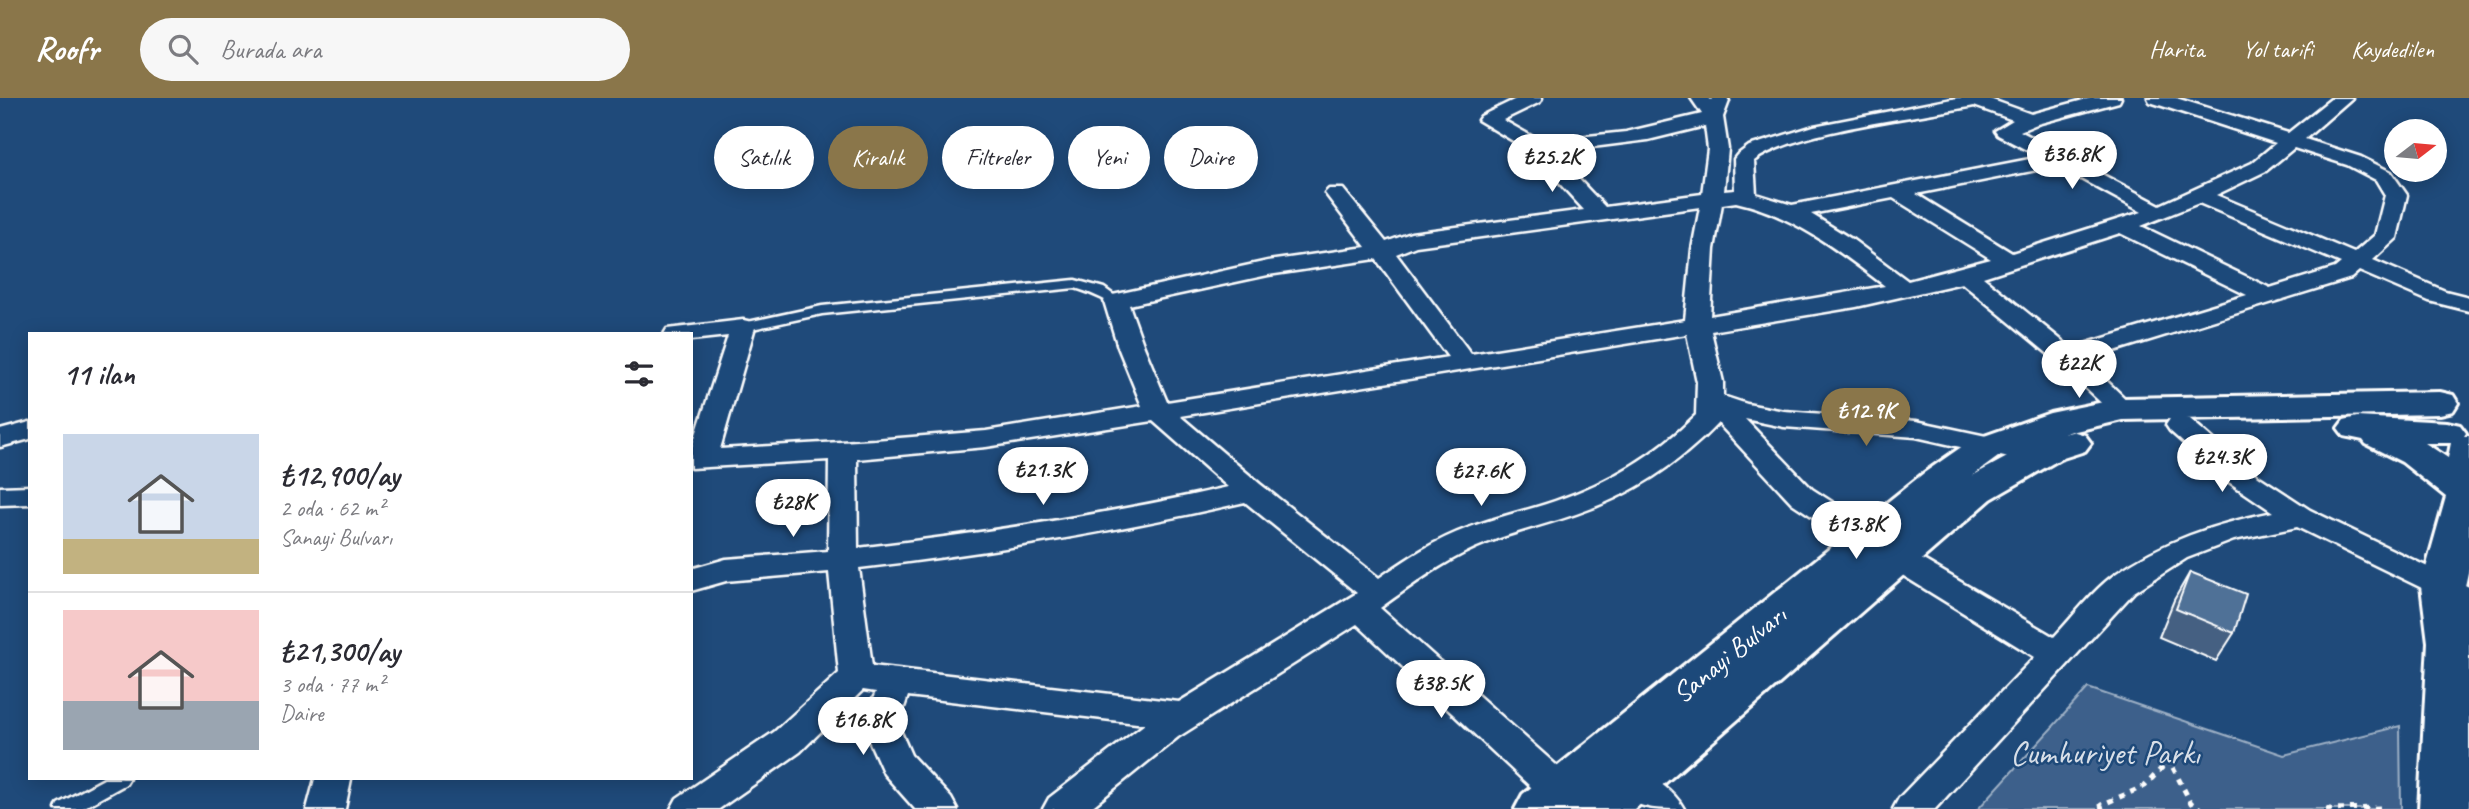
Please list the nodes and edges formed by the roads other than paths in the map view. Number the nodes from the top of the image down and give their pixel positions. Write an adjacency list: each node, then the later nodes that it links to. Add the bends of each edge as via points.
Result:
1 (1533, 98): 9 (street, via 1488,120)
2 (2112, 98): 7 (street)
3 (2157, 98): 8 (street)
4 (2343, 98): 8 (street)
5 (1973, 99): 7 (street); 15 (street, via 1755,148 1744,159)
6 (1711, 104): 9 (street, via 1688,126); 14 (street, via 1718,149)
7 (2030, 120): 10 (street, via 2006,131)
8 (2291, 141): 13 (street, via 2259,167); 22 (street, via 2384,176 2396,195 2386,238)
9 (1537, 147): 17 (street)
10 (2058, 160): 11 (street); 18 (street)
11 (1896, 191): 16 (street); 21 (street)
12 (1336, 193): 20 (street)
13 (2199, 195): 18 (street); 22 (street)
14 (1713, 198): 15 (street); 17 (street); 28 (street, via 1703,248)
15 (1746, 198): 16 (street)
16 (1790, 212): 24 (street, via 1810,221)
17 (1598, 213): 20 (street, via 1411,240)
18 (2160, 213): 19 (street)
19 (2122, 225): 21 (street); 25 (street)
20 (1383, 251): 26 (street, via 1268,268); 32 (street)
21 (2011, 262): 23 (street)
22 (2356, 262): 25 (street, via 2343,273); 27 (street, via 2437,296)
23 (1966, 275): 24 (street); 31 (street)
24 (1904, 289): 28 (street)
25 (2268, 296): 31 (street)
26 (1116, 301): 29 (lane, via 1100,290 1075,284 822,310); 35 (street)
27 (2469, 304)
28 (1697, 325): 32 (street); 33 (street)
29 (743, 327): 30 (street); 44 (street)
30 (693, 332)
31 (2067, 357): 34 (street)
32 (1464, 362): 35 (street)
33 (1710, 399): 41 (street, via 1766,418 1904,427); 50 (street, via 1802,496); 54 (street, via 1709,417 1681,446 1623,484 1478,535 1431,557)
34 (2123, 409): 37 (main road, Sanayi Bulvarı); 41 (main road, Sanayi Bulvarı, via 2063,421)
35 (1158, 411): 42 (street, via 986,439); 45 (street)
36 (2180, 425): 38 (main road, Sanayi Bulvarı); 43 (main road, Sanayi Bulvarı, via 2096,435); 49 (street, via 2236,474)
37 (2459, 425): 38 (main road, Sanayi Bulvarı); 46 (main road)
38 (2358, 428): 46 (main road, via 2407,446)
39 (28, 431): 40 (street)
40 (0, 439)
41 (1993, 446): 43 (street); 50 (main road, Sanayi Bulvarı, via 1938,482)
42 (843, 451): 44 (street); 51 (street)
43 (2038, 456): 50 (main road, Sanayi Bulvarı)
44 (697, 458)
45 (1250, 491): 51 (street, via 1142,516 971,545); 54 (street)
46 (2467, 494): 53 (main road)
47 (28, 495): 48 (street)
48 (0, 496)
49 (2300, 517): 53 (street); 55 (street, via 2228,531 2176,551 2123,584)
50 (1883, 548): 55 (street); 61 (main road, Sanayi Bulvarı); 62 (main road, Sanayi Bulvarı)
51 (843, 560): 52 (street, via 726,570); 56 (street)
52 (693, 579)
53 (2456, 593): 70 (main road)
54 (1369, 601): 58 (street); 62 (street)
55 (2058, 655): 69 (street)
56 (856, 677): 57 (street); 65 (street, via 787,742)
57 (896, 683): 58 (street); 66 (street, via 880,725 897,764)
58 (1184, 716): 67 (street)
59 (118, 780): 63 (lane)
60 (333, 780): 64 (street)
61 (1616, 796): 68 (street)
62 (1551, 801)
63 (65, 809)
64 (326, 809)
65 (690, 809)
66 (938, 809)
67 (1062, 809)
68 (1665, 809)
69 (1912, 809)
70 (2445, 809)

